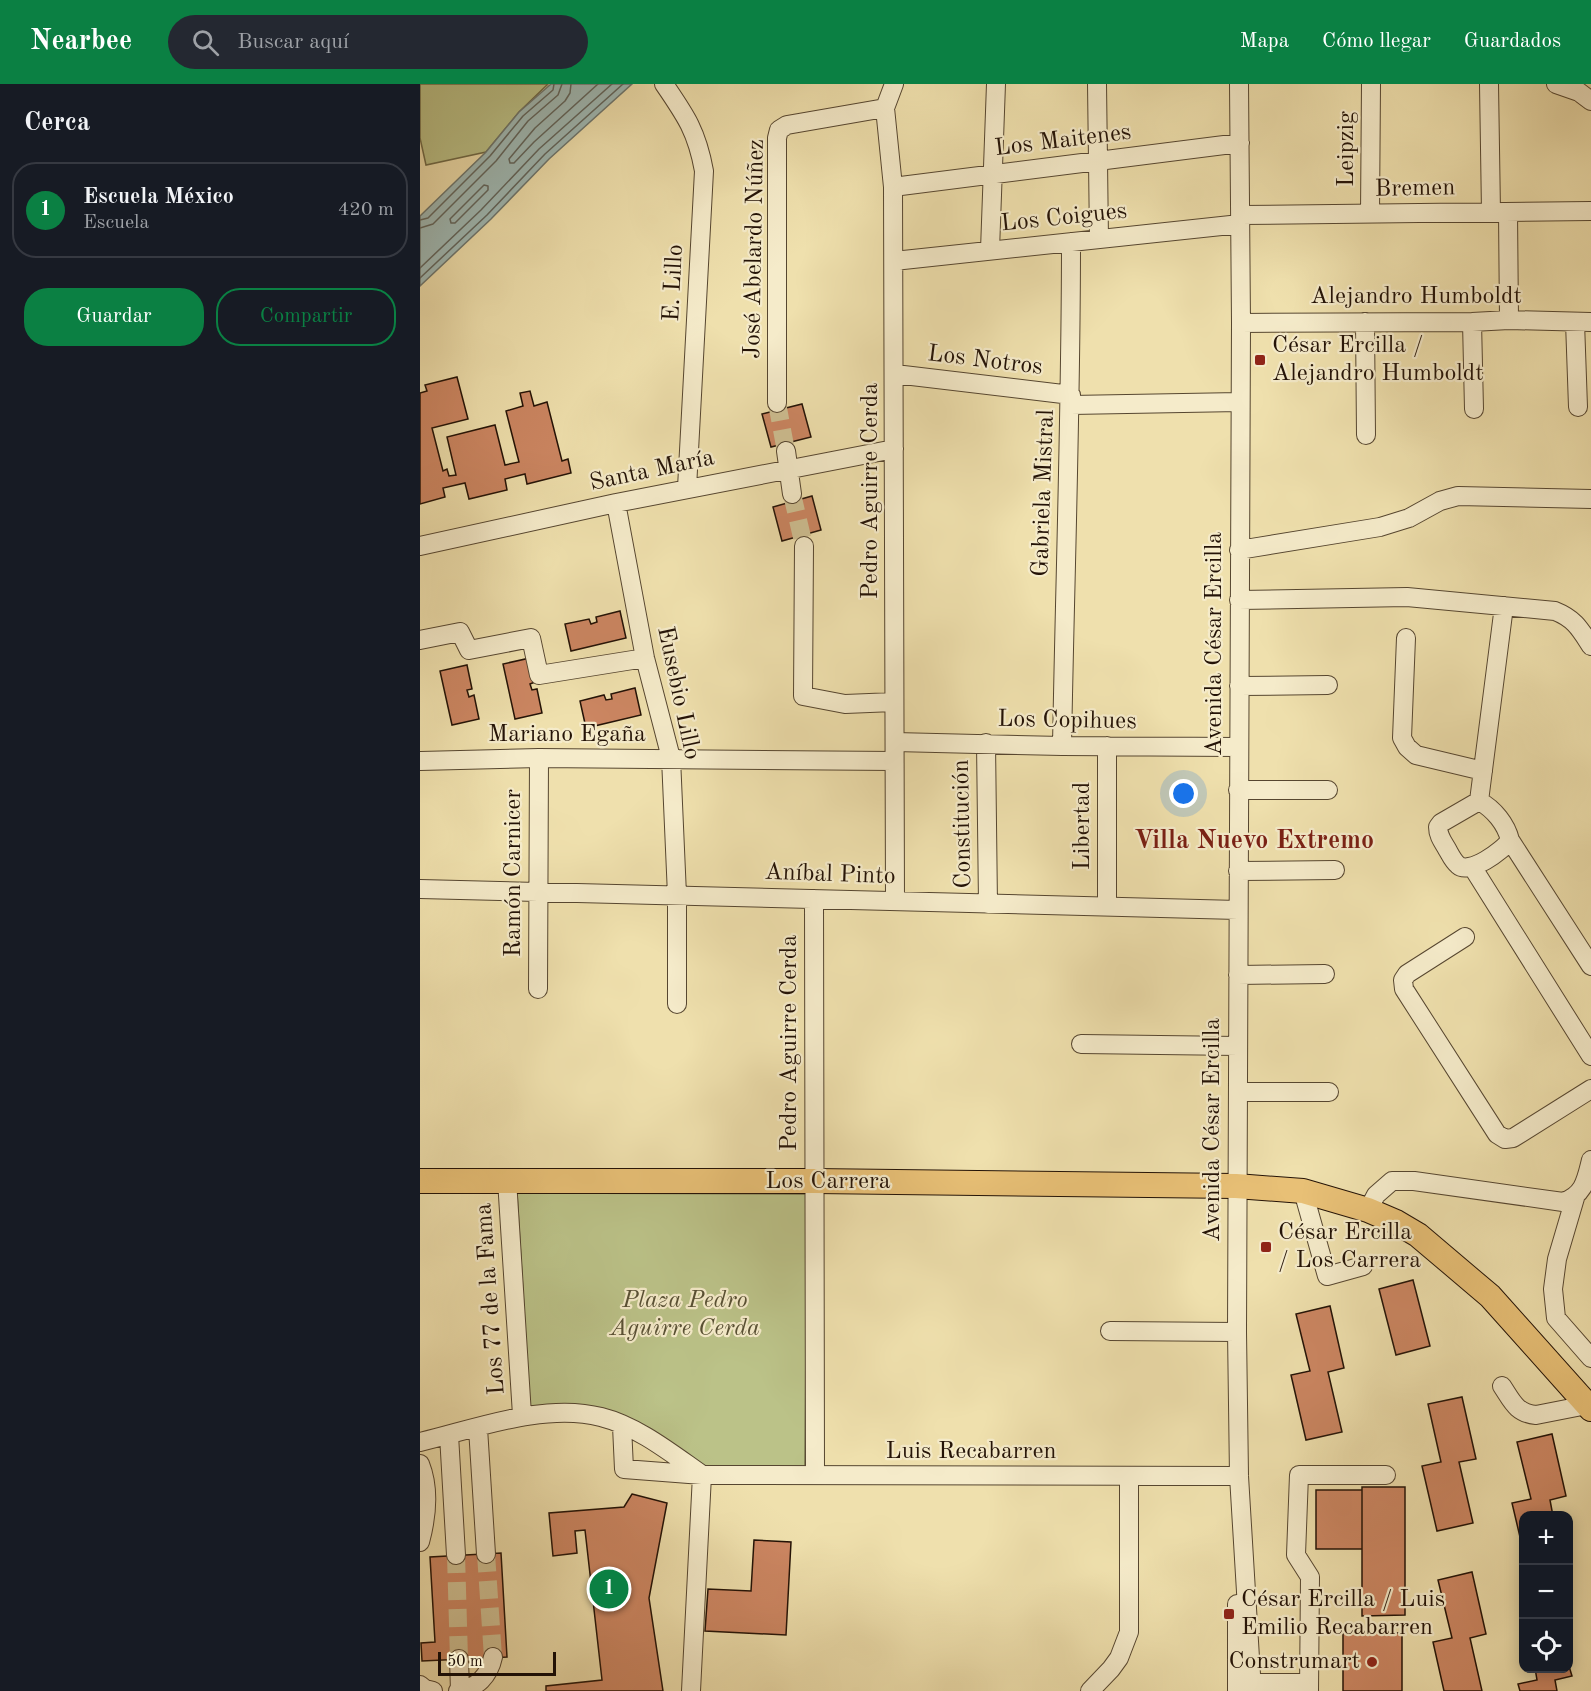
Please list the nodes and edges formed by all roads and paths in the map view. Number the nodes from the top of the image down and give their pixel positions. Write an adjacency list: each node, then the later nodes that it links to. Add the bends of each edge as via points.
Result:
1 (894, 84): 10 (street, Pedro Aguirre Cerda)
2 (996, 84): 13 (street)
3 (1097, 84): 12 (street)
4 (1239, 84): 11 (street, Avenida César Ercilla)
5 (1371, 84): 17 (street, Leipzig)
6 (1489, 84): 15 (street)
7 (1556, 84): 9 (street)
8 (666, 87): 37 (street, E. Lillo, via 699,144 704,171)
9 (1591, 101)
10 (885, 108): 14 (street, Pedro Aguirre Cerda); 31 (street, José Abelardo Núñez, via 787,125 779,130)
11 (1240, 143): 12 (street, Los Maitenes); 18 (street, Avenida César Ercilla)
12 (1099, 161): 13 (street, Los Maitenes); 19 (street)
13 (993, 174): 14 (street, Los Maitenes); 21 (street)
14 (893, 188): 22 (street, Pedro Aguirre Cerda)
15 (1500, 212): 16 (street, Bremen); 17 (street, Bremen); 23 (street)
16 (1591, 212)
17 (1370, 214): 18 (street, Bremen)
18 (1240, 219): 19 (street, Los Coigues); 27 (street, Avenida César Ercilla)
19 (1099, 239): 20 (street, Los Coigues)
20 (1071, 242): 21 (street, Los Coigues); 29 (street, Gabriela Mistral)
21 (990, 250): 22 (street, Los Coigues)
22 (894, 261): 28 (street, Pedro Aguirre Cerda)
23 (1509, 320): 25 (street, Alejandro Humboldt); 26 (street, Alejandro Humboldt)
24 (1365, 322): 25 (street, Alejandro Humboldt); 27 (street, Alejandro Humboldt); 34 (street)
25 (1472, 322): 33 (street)
26 (1583, 322): 32 (street)
27 (1241, 323): 30 (street, Avenida César Ercilla)
28 (895, 374): 29 (street, Los Notros); 35 (street, Pedro Aguirre Cerda)
29 (1071, 400): 30 (street, Los Notros); 55 (street, Gabriela Mistral)
30 (1239, 402): 43 (street, Avenida César Ercilla)
31 (777, 403)
32 (1578, 407)
33 (1474, 409)
34 (1366, 435)
35 (894, 449): 36 (street, Santa María); 52 (street, Pedro Aguirre Cerda)
36 (788, 460): 37 (street, Santa María); 38 (street)
37 (687, 488): 40 (street, Santa María)
38 (792, 494)
39 (1591, 499): 43 (street, via 1458,496 1380,527)
40 (616, 503): 41 (street, Santa María); 49 (street, Eusebio Lillo)
41 (420, 546)
42 (804, 546): 52 (street, via 803,696 844,704)
43 (1239, 550): 44 (street, Avenida César Ercilla)
44 (1239, 600): 45 (street, via 1407,597); 51 (street, Avenida César Ercilla)
45 (1504, 606): 48 (street, via 1555,611 1569,617); 62 (street)
46 (1406, 638): 62 (street, via 1402,738 1407,747 1416,755)
47 (420, 640): 49 (street, via 460,632 469,650 531,639 539,675)
48 (1591, 646)
49 (645, 658): 59 (street, Eusebio Lillo)
50 (1328, 685): 51 (street)
51 (1239, 686): 57 (street, Avenida César Ercilla)
52 (894, 702): 53 (street, Pedro Aguirre Cerda)
53 (895, 742): 54 (street, Los Copihues); 61 (street, Pedro Aguirre Cerda)
54 (986, 743): 55 (street, Los Copihues); 75 (street, Constitución)
55 (1062, 746): 56 (street, Los Copihues)
56 (1107, 746): 57 (street, Los Copihues); 76 (street, Libertad)
57 (1238, 747): 63 (street, Avenida César Ercilla)
58 (539, 758): 59 (street, Mariano Egaña); 60 (street, Mariano Egaña); 71 (street, Ramón Carnicer)
59 (671, 758): 61 (street, Mariano Egaña); 72 (street, Eusebio Lillo)
60 (420, 761)
61 (894, 761): 74 (street, Pedro Aguirre Cerda)
62 (1483, 771): 65 (street)
63 (1238, 790): 64 (street); 69 (street, Avenida César Ercilla)
64 (1328, 790)
65 (1479, 801): 66 (street, via 1492,808); 67 (street, via 1437,827 1457,865)
66 (1510, 840): 67 (street); 79 (street)
67 (1473, 868): 86 (street)
68 (1335, 870): 69 (street)
69 (1238, 872): 77 (street, Avenida César Ercilla)
70 (420, 889): 71 (street, Aníbal Pinto)
71 (538, 892): 72 (street, Aníbal Pinto); 82 (street, Ramón Carnicer)
72 (677, 896): 73 (street, Aníbal Pinto); 83 (street, Eusebio Lillo)
73 (814, 899): 74 (street, Aníbal Pinto); 92 (street, Pedro Aguirre Cerda)
74 (895, 901): 75 (street, Aníbal Pinto)
75 (988, 904): 76 (street, Aníbal Pinto)
76 (1107, 907): 77 (street, Aníbal Pinto)
77 (1238, 910): 81 (street, Avenida César Ercilla)
78 (1465, 937): 87 (street, via 1407,974 1404,989 1497,1134 1513,1138)
79 (1591, 966)
80 (1325, 974): 81 (street)
81 (1238, 975): 85 (street, Avenida César Ercilla)
82 (538, 989)
83 (677, 1004)
84 (1081, 1044): 85 (street)
85 (1238, 1046): 88 (street, Avenida César Ercilla)
86 (1591, 1056)
87 (1591, 1089)
88 (1238, 1092): 89 (street); 94 (street, Avenida César Ercilla)
89 (1329, 1092)
90 (1591, 1160): 96 (street, via 1585,1183)
91 (507, 1180): 92 (main road, Los Carrera); 93 (main road, Los Carrera); 104 (street, Los 77 de la Fama)
92 (814, 1181): 94 (main road, Los Carrera); 111 (street, Pedro Aguirre Cerda)
93 (420, 1182)
94 (1236, 1186): 95 (main road, Los Carrera); 100 (street, Avenida César Ercilla)
95 (1303, 1191): 97 (main road, Los Carrera); 98 (street, via 1327,1276)
96 (1575, 1198): 97 (street, via 1563,1202 1414,1180 1392,1181 1376,1195); 101 (street, via 1557,1259 1553,1289 1556,1318)
97 (1368, 1210): 103 (main road, Los Carrera, via 1418,1235 1490,1296)
98 (1363, 1266)
99 (1110, 1330): 100 (street)
100 (1237, 1332): 114 (street, Avenida César Ercilla)
101 (1591, 1358)
102 (1502, 1386): 103 (street, via 1518,1410 1528,1414)
103 (1589, 1407)
104 (522, 1415): 105 (street, via 564,1413 601,1417); 106 (street)
105 (622, 1426): 110 (street); 110 (street, Luis Recabarren, via 624,1469)
106 (478, 1428): 107 (street); 116 (street)
107 (449, 1435): 108 (street); 117 (street)
108 (420, 1442)
109 (420, 1464): 115 (street, via 426,1495)
110 (702, 1474): 111 (street, Luis Recabarren); 125 (street)
111 (815, 1475): 113 (street, Luis Recabarren)
112 (1386, 1475): 121 (street, via 1299,1475 1296,1555 1310,1577)
113 (1130, 1476): 114 (street, Luis Recabarren); 126 (street, via 1129,1632 1119,1658)
114 (1239, 1476): 122 (street, Avenida César Ercilla, via 1242,1527 1236,1622)
115 (420, 1542)
116 (486, 1554)
117 (456, 1556)
118 (492, 1657): 124 (street, via 489,1671 480,1682)
119 (459, 1659): 124 (street)
120 (420, 1685): 123 (street)
121 (1309, 1687): 122 (street)
122 (1247, 1688)
123 (433, 1691)
124 (459, 1691)
125 (691, 1691)
126 (1090, 1691)

